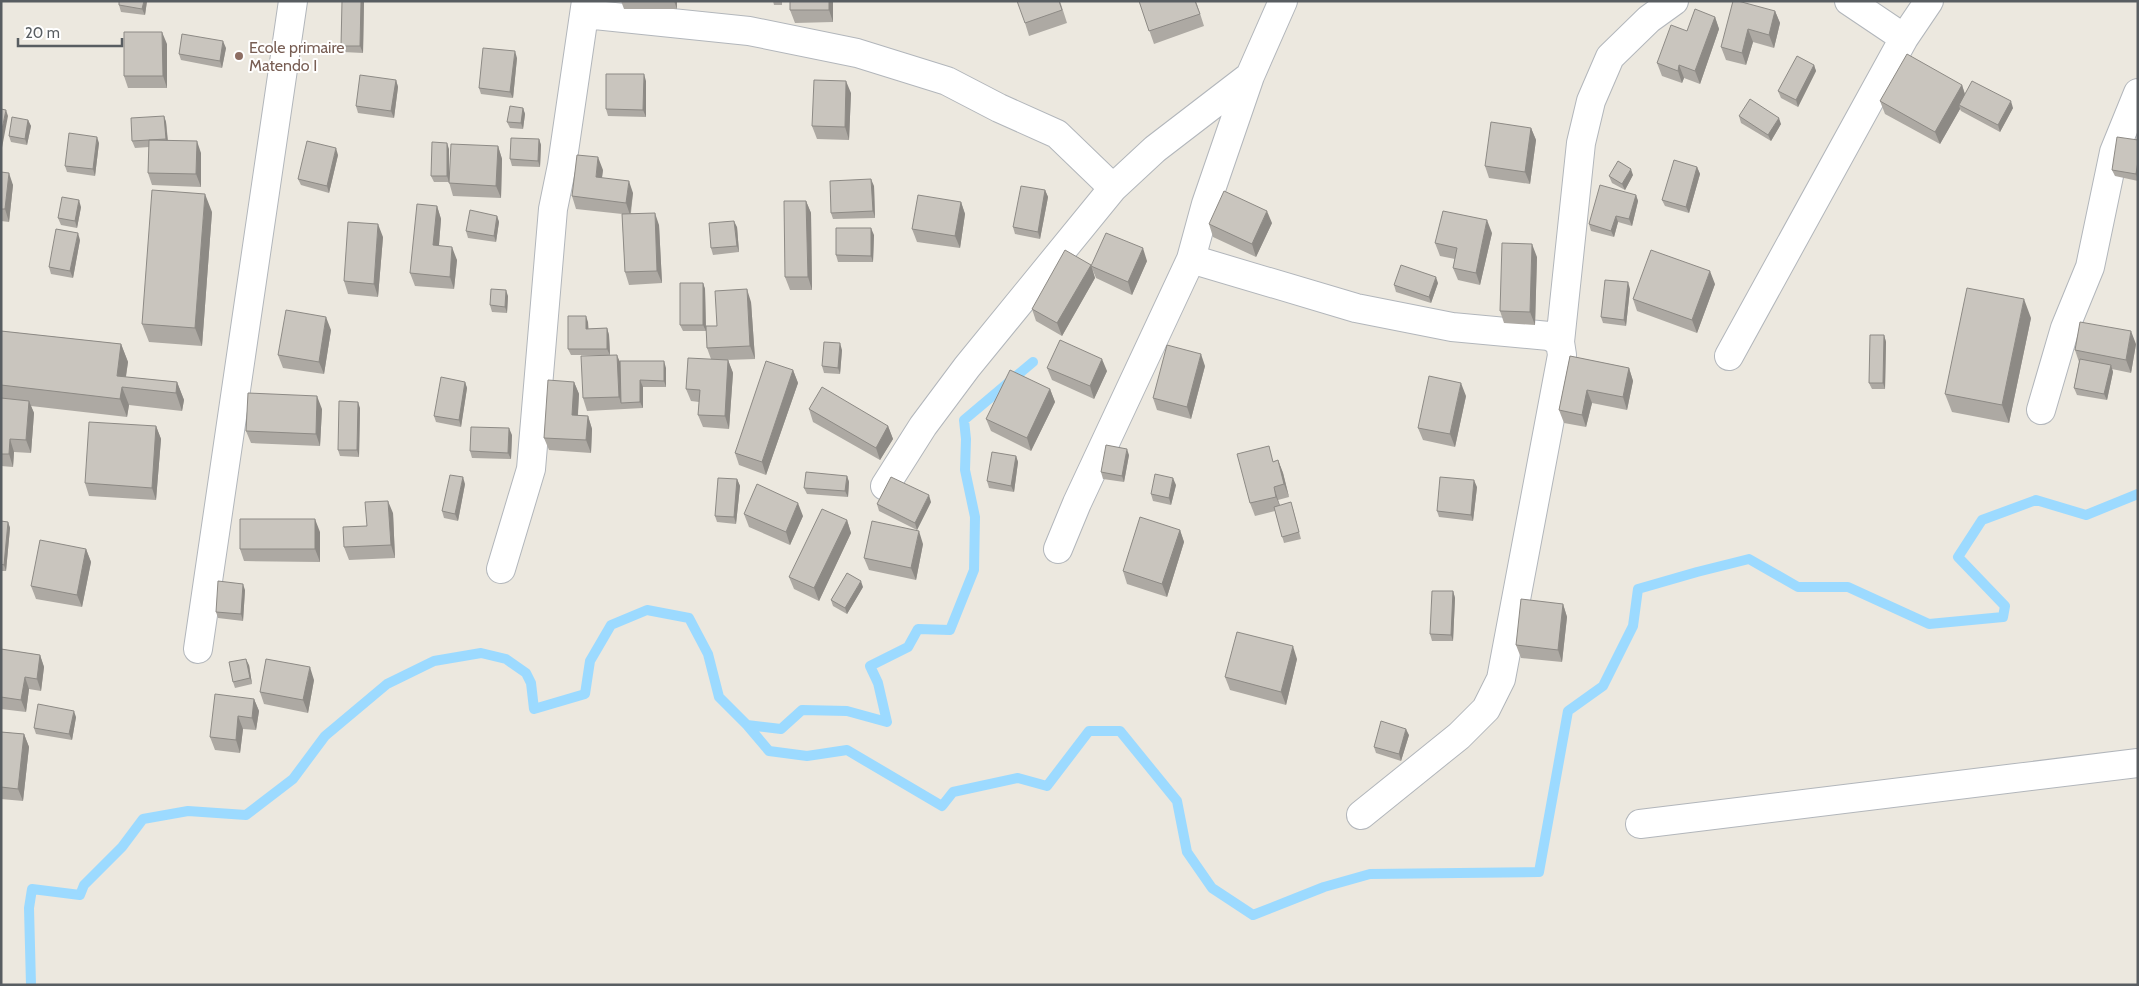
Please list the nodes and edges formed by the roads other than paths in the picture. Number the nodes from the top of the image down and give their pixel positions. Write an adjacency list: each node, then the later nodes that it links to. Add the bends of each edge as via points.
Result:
1 (293, 1): 18 (street)
2 (1283, 1): 8 (street)
3 (1674, 1): 12 (street, via 1649,18 1610,57 1591,101 1580,143)
4 (1849, 1): 7 (street)
5 (1929, 1): 7 (street)
6 (585, 8): 10 (street, via 749,32 858,53 947,81 1057,134); 17 (street, via 553,209 531,469)
7 (1904, 38): 13 (street)
8 (1250, 76): 10 (street, via 1155,149); 11 (street, via 1206,204)
9 (2138, 93): 14 (street, via 2114,152 2090,267 2065,328)
10 (1113, 188): 15 (street, via 967,367 923,426)
11 (1191, 259): 12 (street, via 1356,308 1452,327 1549,336); 16 (street)
12 (1560, 342): 20 (street, via 1562,354 1501,679 1486,709 1466,730)
13 (1729, 356)
14 (2041, 410)
15 (886, 486)
16 (1058, 550)
17 (501, 569)
18 (198, 649)
19 (2138, 763): 21 (street)
20 (1361, 815)
21 (1640, 824)

